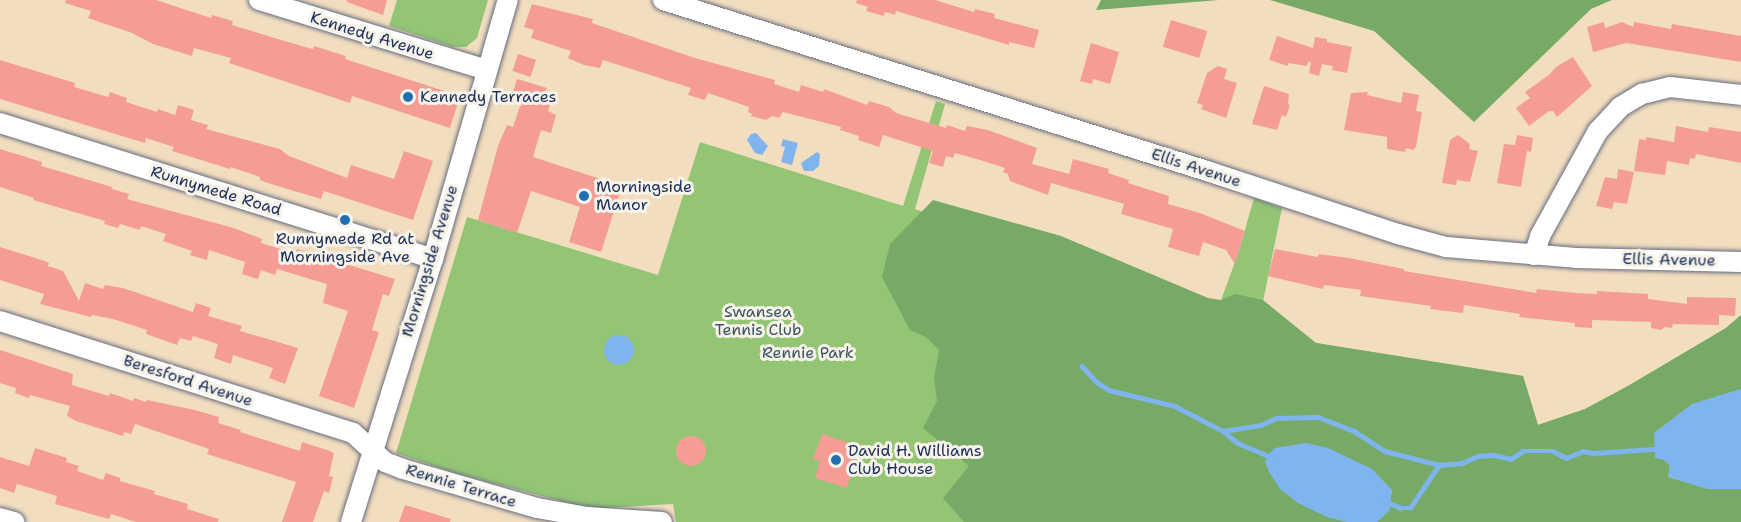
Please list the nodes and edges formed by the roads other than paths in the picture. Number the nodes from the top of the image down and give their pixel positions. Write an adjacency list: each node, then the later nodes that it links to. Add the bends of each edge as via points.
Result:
1 (259, 0): 4 (street, Kennedy Avenue)
2 (508, 0): 4 (street, Morningside Avenue)
3 (663, 0): 7 (street, Ellis Avenue, via 1398,234 1467,250)
4 (486, 70): 8 (street, Morningside Avenue)
5 (1741, 95): 7 (street, via 1670,87 1642,94 1620,106 1598,131 1540,236)
6 (0, 123): 8 (street, Runnymede Road)
7 (1534, 255): 9 (street, Ellis Avenue)
8 (433, 259): 11 (street, Morningside Avenue)
9 (1741, 262)
10 (0, 321): 11 (street, Beresford Avenue, via 353,433)
11 (372, 449): 14 (street, Morningside Avenue); 15 (street, Rennie Terrace, via 386,462 403,469 537,508 588,517)
12 (0, 518): 13 (street)
13 (14, 522)
14 (351, 522)
15 (662, 522)

